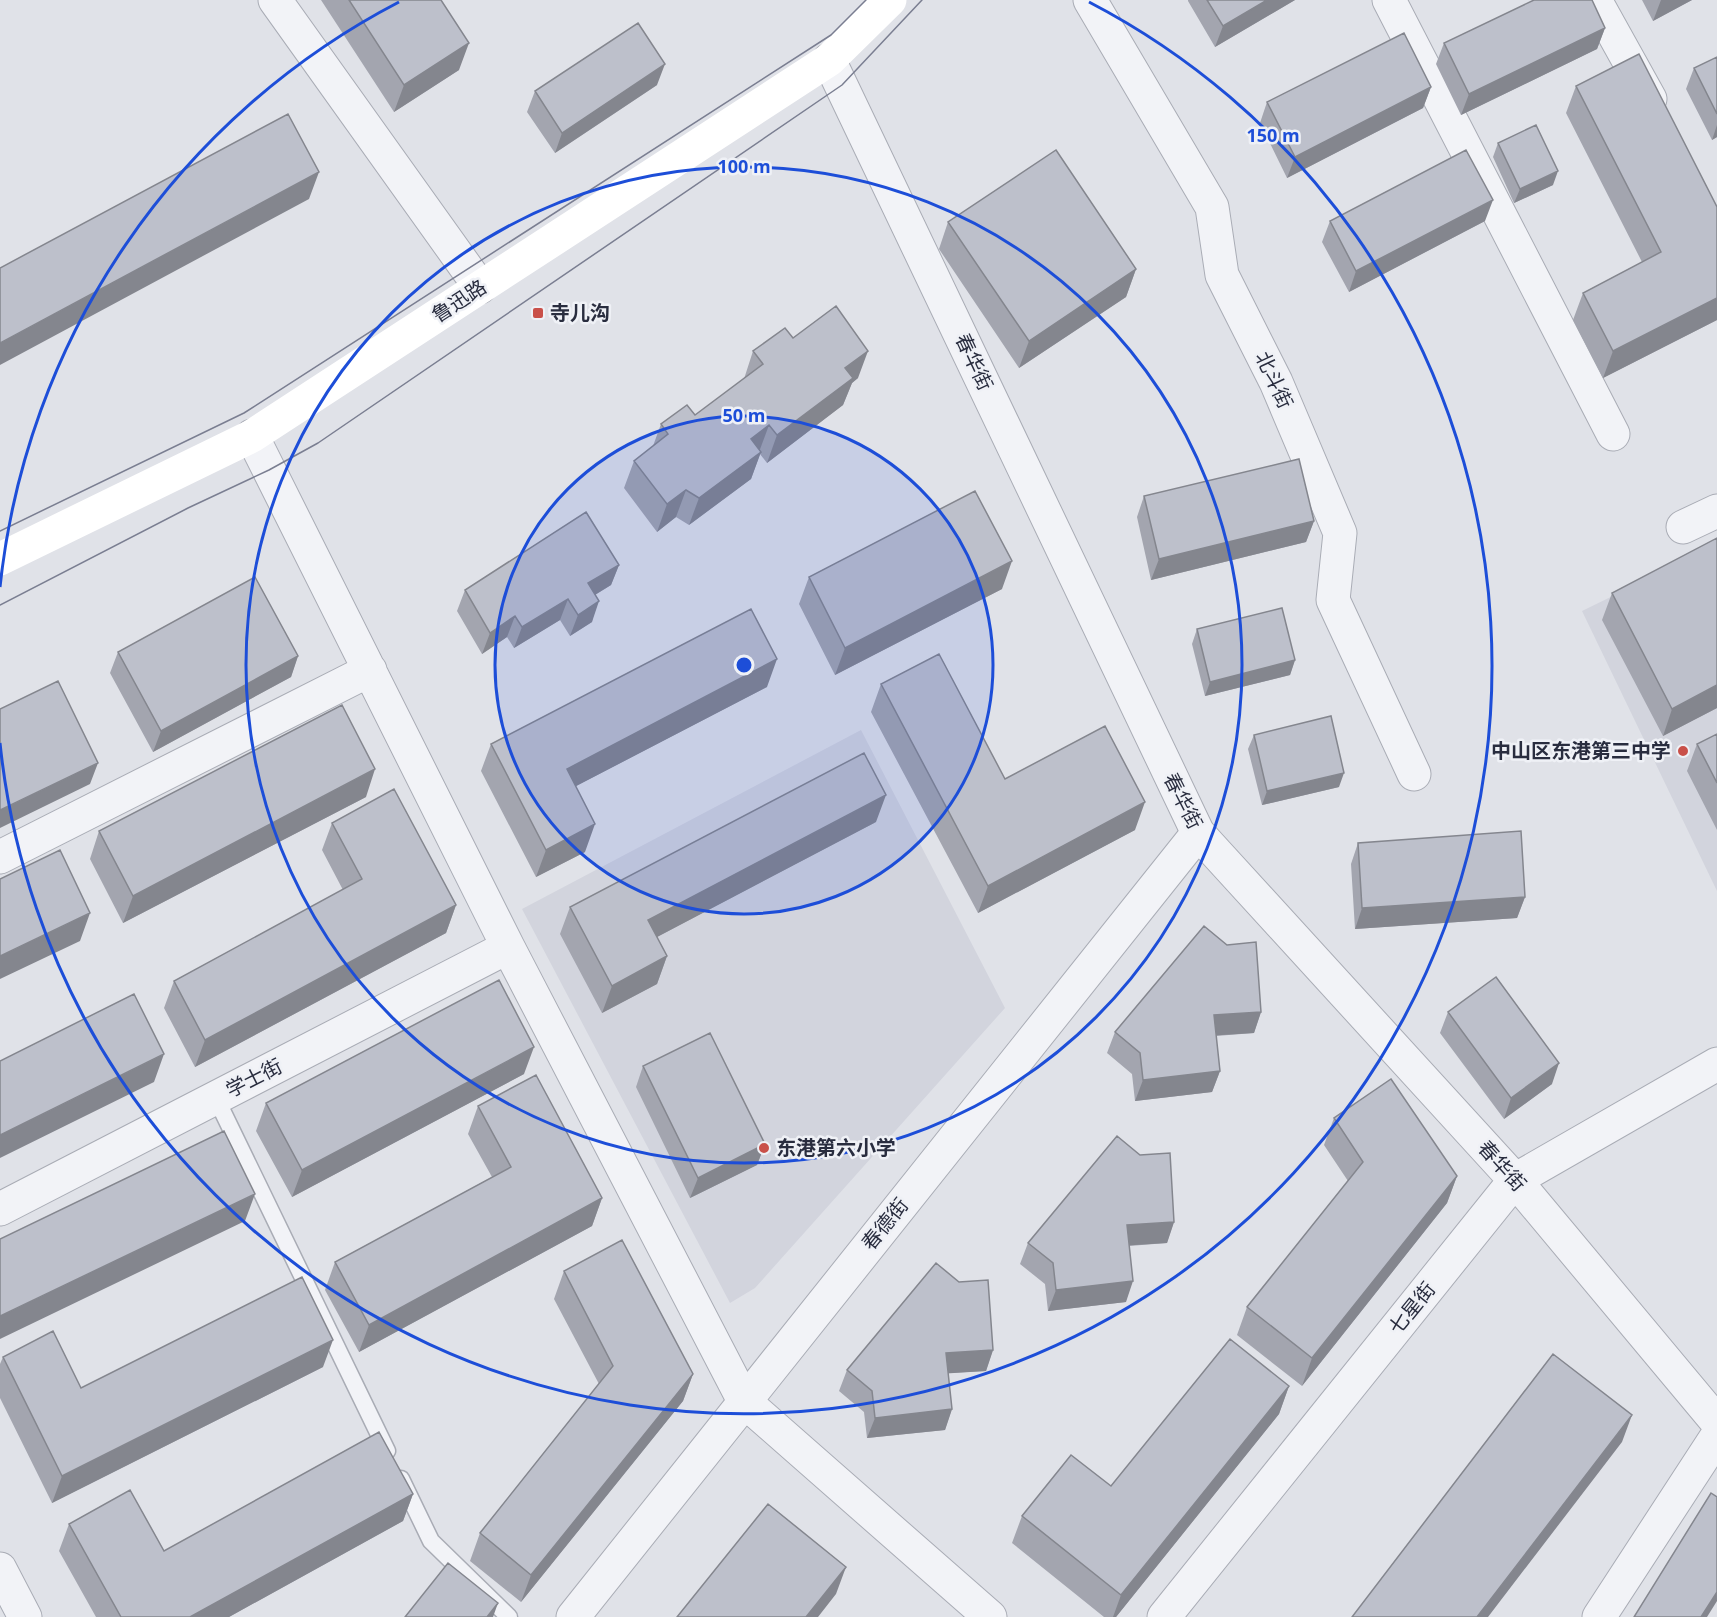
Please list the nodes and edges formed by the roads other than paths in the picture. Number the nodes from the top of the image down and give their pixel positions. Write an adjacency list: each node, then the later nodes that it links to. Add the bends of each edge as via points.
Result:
1 (275, 0): 8 (street)
2 (890, 0): 6 (main road, 鲁迅路)
3 (1090, 0): 15 (street, 北斗街, via 1212,207 1222,275 1276,382 1340,533 1333,600)
4 (1389, 0): 9 (street)
5 (1595, 0): 7 (street)
6 (829, 60): 8 (main road, 鲁迅路); 16 (street, 春华街)
7 (1661, 121)
8 (480, 287): 10 (main road, 鲁迅路)
9 (1613, 434)
10 (252, 436): 13 (main road, 鲁迅路); 14 (street)
11 (1717, 511): 12 (street)
12 (1683, 527)
13 (0, 559)
14 (370, 670): 17 (street); 18 (street)
15 (1414, 774)
16 (1198, 833): 21 (street, 春华街); 23 (street, 春德街)
17 (0, 857)
18 (508, 947): 20 (street, 学士街); 23 (street)
19 (1717, 1065): 21 (street, 七星街)
20 (216, 1098): 22 (street, 学士街); 29 (lane, via 431,1540)
21 (1515, 1180): 24 (street, 春华街); 32 (street, 七星街)
22 (0, 1209)
23 (744, 1401): 30 (street, 春德街); 31 (street)
24 (1717, 1422)
25 (1717, 1436): 26 (street)
26 (1706, 1475): 33 (street)
27 (0, 1569): 28 (street)
28 (25, 1617)
29 (509, 1617)
30 (573, 1617)
31 (990, 1617)
32 (1164, 1617)
33 (1599, 1617)

